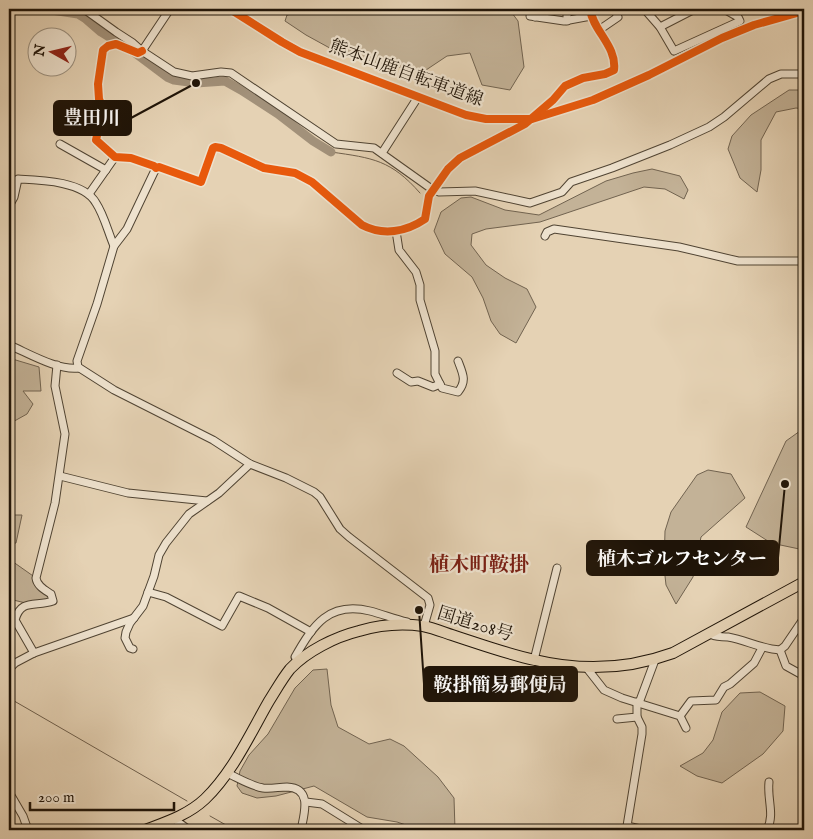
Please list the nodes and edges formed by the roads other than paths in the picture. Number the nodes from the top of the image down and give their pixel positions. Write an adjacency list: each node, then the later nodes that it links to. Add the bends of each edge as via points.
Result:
1 (84, 9): 13 (street)
2 (170, 9): 13 (street)
3 (567, 9): 10 (street)
4 (614, 9): 12 (street, via 618,18)
5 (648, 9): 11 (street, via 646,11)
6 (695, 9): 11 (street)
7 (726, 9): 11 (street, via 740,21 674,52)
8 (591, 13): 10 (street); 12 (street)
9 (534, 14): 10 (street)
10 (567, 21)
11 (660, 27)
12 (599, 30): 21 (street, via 614,55 614,70 565,86 525,124 460,158)
13 (142, 51): 17 (street, via 184,75 231,73 336,144 374,148); 18 (street, via 116,44 108,46 101,54 98,84 99,99 104,108 96,140)
14 (804, 74): 21 (street, via 776,75 710,127 571,182 562,192 530,203 475,191)
15 (418, 97): 17 (street)
16 (60, 144): 20 (street)
17 (382, 153): 21 (street)
18 (115, 157): 19 (street, via 131,158); 20 (street)
19 (156, 168): 24 (street, via 201,182 213,148 220,148 264,168 303,176 362,225 369,229); 26 (street, via 127,229)
20 (106, 170): 22 (street)
21 (433, 190): 24 (street, via 427,201 425,219 415,226)
22 (89, 194): 23 (street, via 51,181 18,179); 26 (street, via 96,202)
23 (9, 206)
24 (396, 231): 33 (street, via 399,250 416,272 420,285 420,300 435,351 435,374)
25 (545, 236): 27 (street, via 554,229 679,247 738,261)
26 (114, 246): 31 (street, via 77,361)
27 (804, 261)
28 (9, 346): 30 (street)
29 (458, 361): 33 (street, via 464,374 463,386 458,392 442,388)
30 (57, 365): 31 (street); 35 (street, via 55,386 65,434)
31 (79, 368): 34 (street, via 114,390 213,440)
32 (397, 374): 33 (street, via 411,382 434,387)
33 (440, 384)
34 (250, 464): 36 (street); 43 (street, via 286,478 320,497 344,533 428,598 430,605)
35 (60, 476): 36 (street, via 128,493); 42 (street, via 36,578 42,588 52,594 53,601 24,606)
36 (208, 501): 39 (street, via 189,514 166,543)
37 (557, 568): 50 (street)
38 (804, 582): 45 (highway, 国道208号)
39 (148, 592): 40 (street, via 144,606); 44 (street, via 166,597 222,626 240,596)
40 (134, 618): 47 (street, via 125,638); 49 (street)
41 (804, 618): 48 (street)
42 (12, 620): 49 (street)
43 (424, 626): 44 (street, via 368,610 347,608 332,613); 50 (highway, 国道208号); 52 (highway, 国道208号, via 380,626 359,631 341,637)
44 (311, 632): 52 (street, via 295,657)
45 (709, 633): 46 (street); 51 (highway, 国道208号)
46 (762, 648): 48 (street); 57 (street, via 754,663 724,687 716,700 691,701)
47 (133, 649)
48 (780, 650): 55 (street, via 786,666)
49 (34, 653): 54 (street)
50 (534, 660): 53 (highway, 国道208号)
51 (655, 660): 53 (highway, 国道208号); 56 (street)
52 (299, 661): 61 (highway, 国道208号, via 277,688)
53 (586, 668): 56 (street, via 604,690)
54 (9, 669)
55 (804, 676)
56 (638, 702): 57 (street); 58 (street)
57 (680, 716): 60 (street)
58 (637, 717): 59 (street); 71 (street, via 642,734 627,826)
59 (617, 719)
60 (686, 728)
61 (227, 773): 64 (street, via 262,788 292,788 300,792); 65 (highway, 国道208号, via 205,799)
62 (768, 782): 72 (street, via 772,815)
63 (9, 792): 66 (street)
64 (306, 802): 69 (street); 70 (street, via 322,804)
65 (174, 819): 67 (highway, 国道208号); 68 (street)
66 (28, 830)
67 (145, 830)
68 (189, 830)
69 (300, 830)
70 (364, 830)
71 (645, 830)
72 (767, 830)

